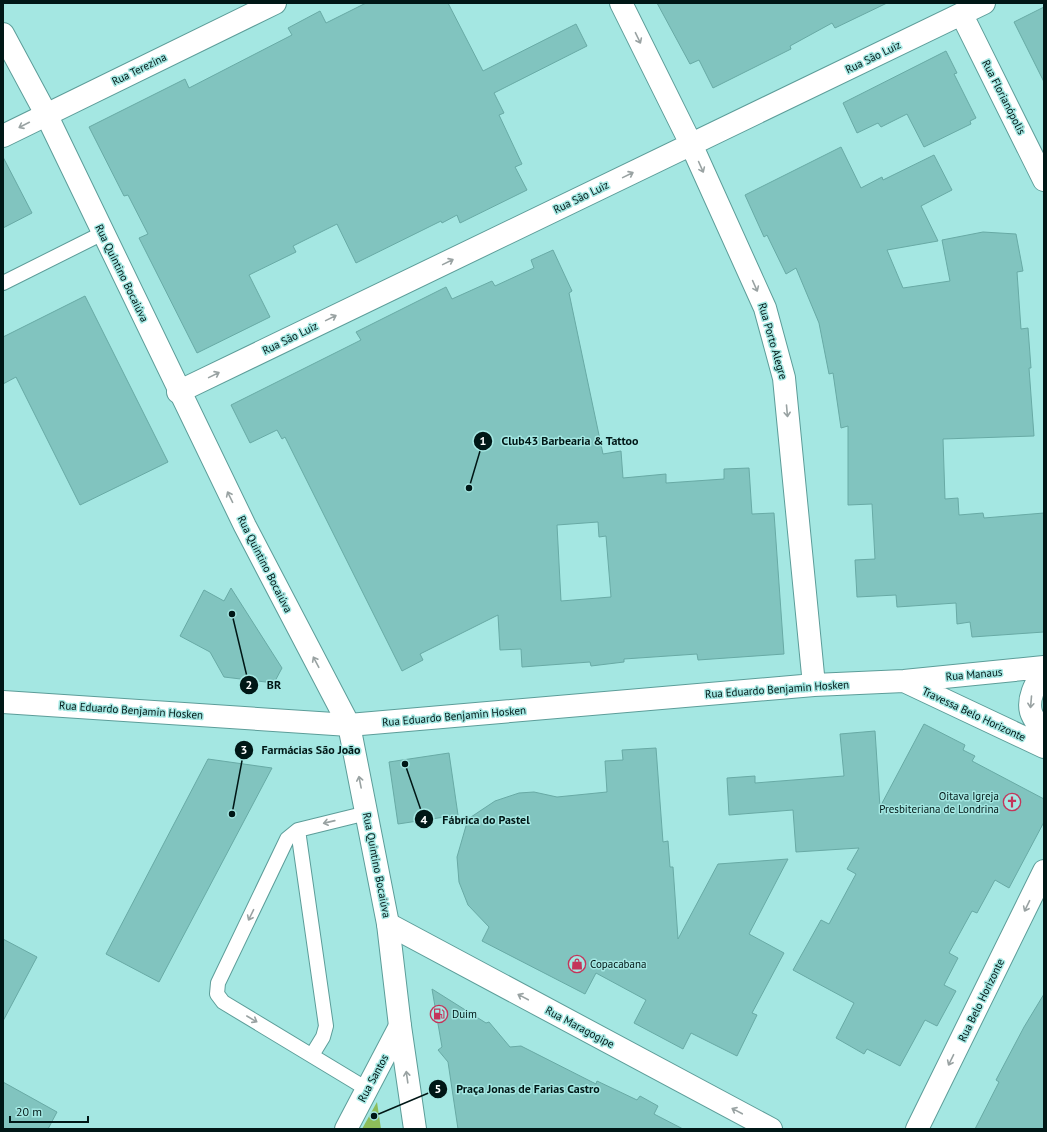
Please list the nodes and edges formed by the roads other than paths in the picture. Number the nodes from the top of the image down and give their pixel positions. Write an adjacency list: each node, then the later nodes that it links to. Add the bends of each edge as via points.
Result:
1 (274, 3): 6 (street, Rua Terezina)
2 (621, 3): 8 (street, Rua Porto Alegre, one-way to 8)
3 (984, 3): 4 (street, Rua São Luiz)
4 (962, 15): 8 (street, Rua São Luiz); 9 (street, Rua Florianópolis)
5 (3, 34): 6 (street, Rua Quintino Bocaiúva)
6 (46, 114): 7 (street, Rua Terezina, one-way to 7); 10 (street, Rua Quintino Bocaiúva)
7 (3, 136)
8 (691, 144): 12 (street, Rua São Luiz, one-way to 8); 15 (street, Rua Porto Alegre, one-way to 15, via 765,308 784,378)
9 (1044, 180)
10 (103, 234): 11 (lane); 12 (street, Rua Quintino Bocaiúva)
11 (3, 283)
12 (178, 392): 17 (street, Rua Quintino Bocaiúva, one-way to 12)
13 (1044, 668): 14 (street, Rua Manaus); 18 (street, one-way to 18, via 1030,701 1031,713)
14 (904, 681): 15 (street, Rua Eduardo Benjamin Hosken); 19 (street, Travessa Belo Horizonte)
15 (814, 685): 17 (street, Rua Eduardo Benjamin Hosken)
16 (3, 702): 17 (street, Rua Eduardo Benjamin Hosken)
17 (349, 725): 20 (street, Rua Quintino Bocaiúva, one-way to 17)
18 (1044, 734)
19 (1044, 747)
20 (366, 813): 21 (lane, one-way to 21); 23 (street, Rua Quintino Bocaiúva)
21 (298, 830): 25 (lane, via 326,1026 323,1037); 25 (lane, one-way to 25, via 287,839 218,983 218,994 223,1002)
22 (1044, 871): 30 (street, Rua Belo Horizonte, one-way to 30)
23 (388, 924): 24 (street, Rua Quintino Bocaiúva); 29 (street, Rua Maragogipe, one-way to 23)
24 (400, 1026): 26 (street, Rua Santos); 28 (street, Rua Quintino Bocaiúva, one-way to 24)
25 (312, 1055): 26 (lane)
26 (367, 1089): 27 (street, Rua Santos)
27 (346, 1129)
28 (415, 1129)
29 (771, 1129)
30 (917, 1129)

